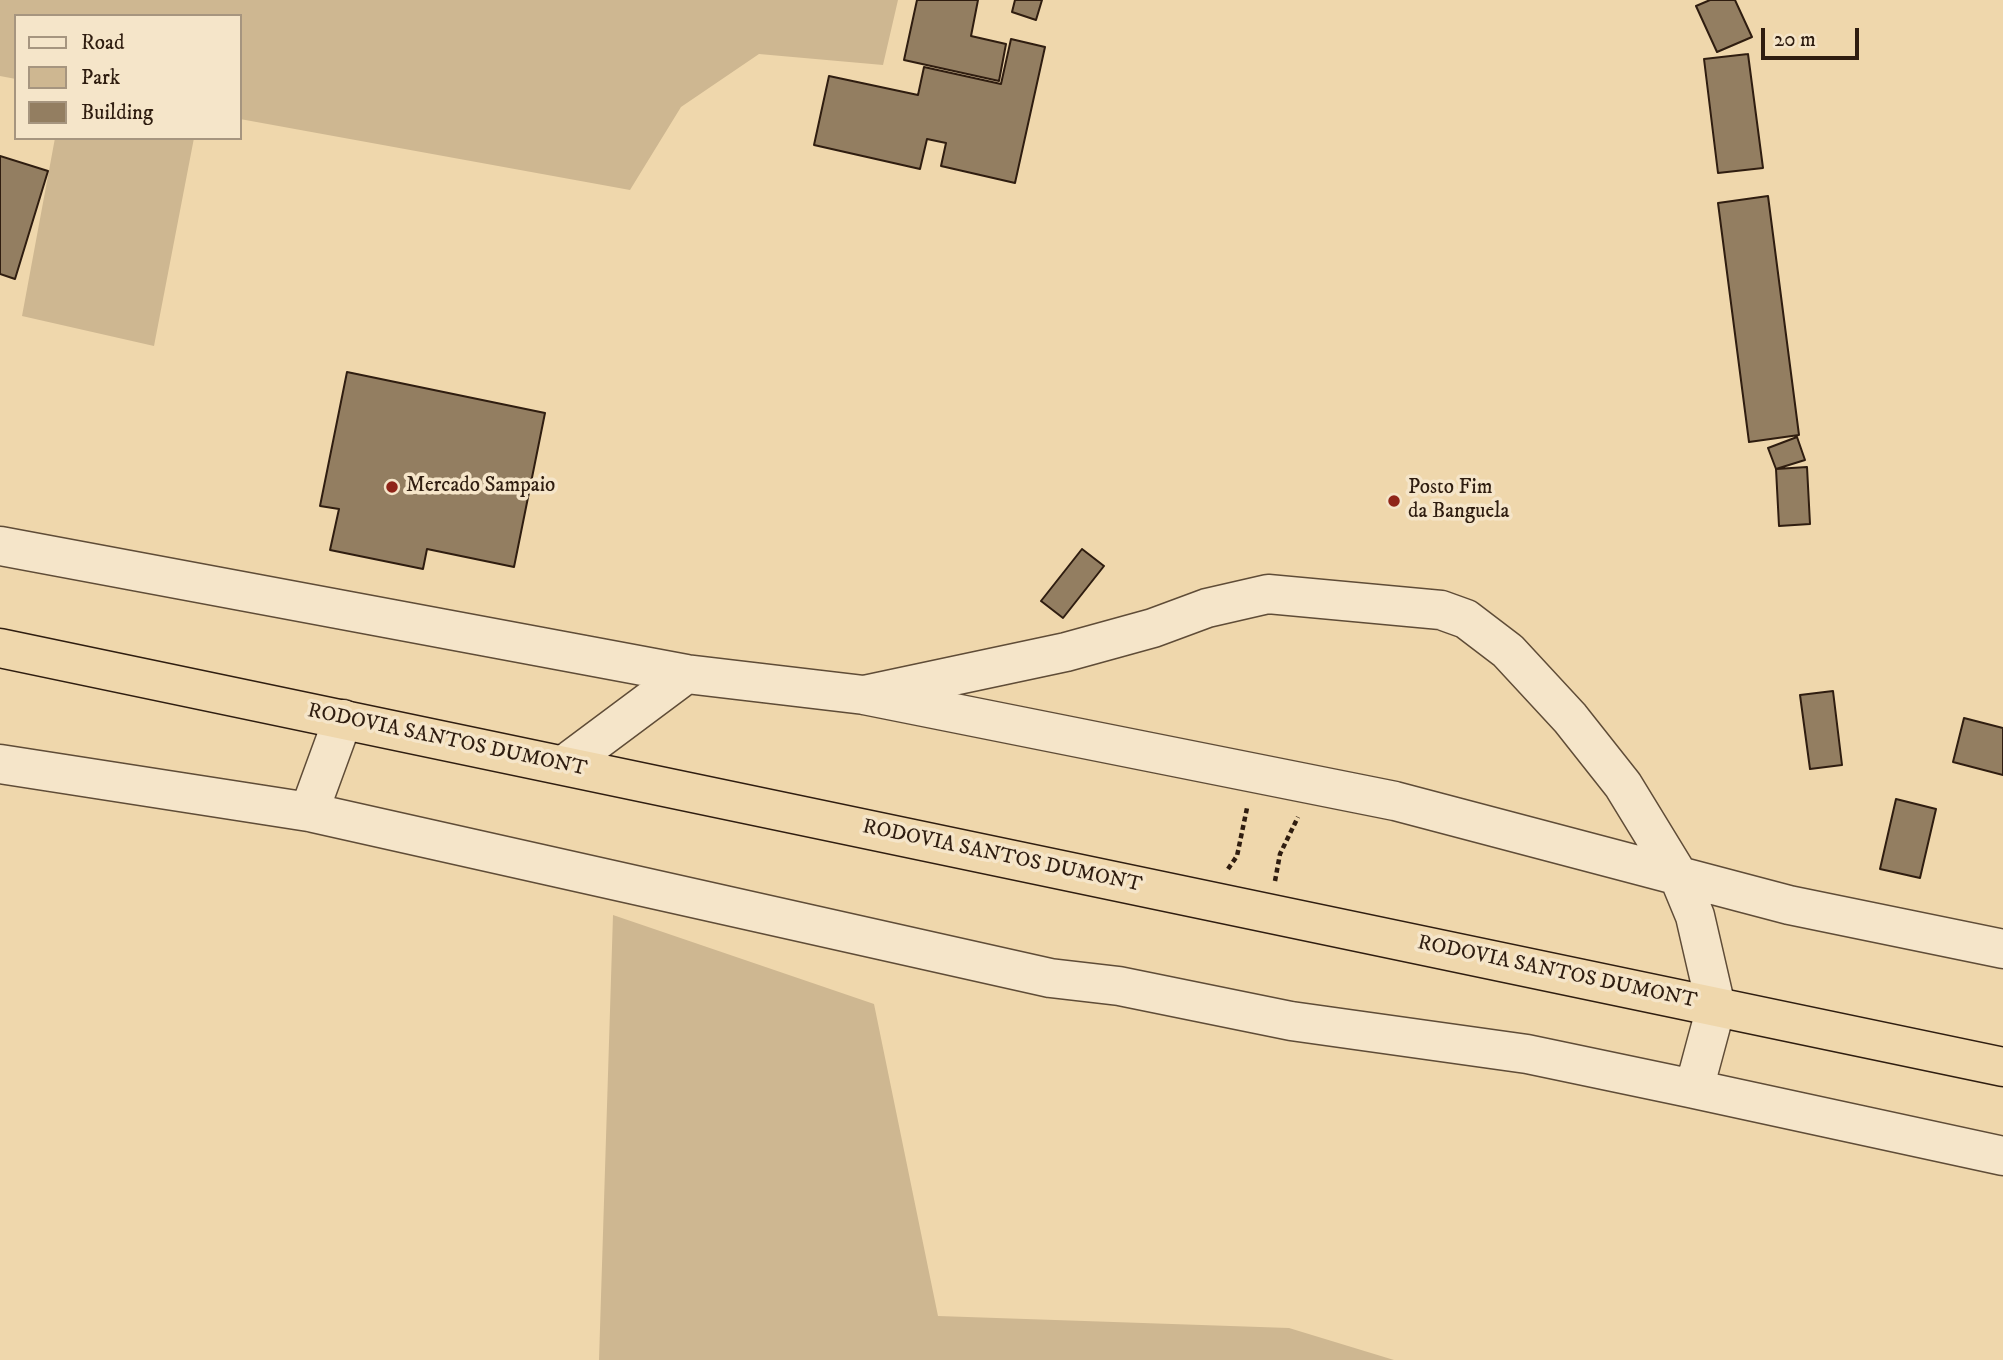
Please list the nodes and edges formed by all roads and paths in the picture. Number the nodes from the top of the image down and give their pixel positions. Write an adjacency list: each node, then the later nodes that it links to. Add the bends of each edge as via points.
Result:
1 (0, 546): 3 (street)
2 (0, 648): 5 (highway, RODOVIA SANTOS DUMONT)
3 (686, 674): 4 (street); 7 (street)
4 (864, 695): 8 (street); 11 (street, via 1066,652 1268,594 1441,610 1466,618 1508,651 1570,718 1623,785)
5 (343, 719): 7 (highway, RODOVIA SANTOS DUMONT); 10 (street)
6 (0, 764): 10 (street)
7 (564, 765): 12 (highway, RODOVIA SANTOS DUMONT)
8 (1249, 772): 9 (street); 12 (path, via 1247,817 1237,856)
9 (1312, 786): 11 (street, via 1395,801); 13 (path, via 1280,854 1275,880)
10 (309, 812): 17 (street, via 1050,978 1119,986 1291,1021 1527,1054)
11 (1678, 875): 14 (street, via 1789,905); 15 (street, via 1695,916)
12 (1199, 899): 13 (highway, RODOVIA SANTOS DUMONT)
13 (1282, 916): 15 (highway, RODOVIA SANTOS DUMONT)
14 (1998, 937)
15 (1716, 1007): 16 (highway, RODOVIA SANTOS DUMONT); 17 (street)
16 (2003, 1067)
17 (1694, 1089): 18 (street)
18 (2003, 1156)

